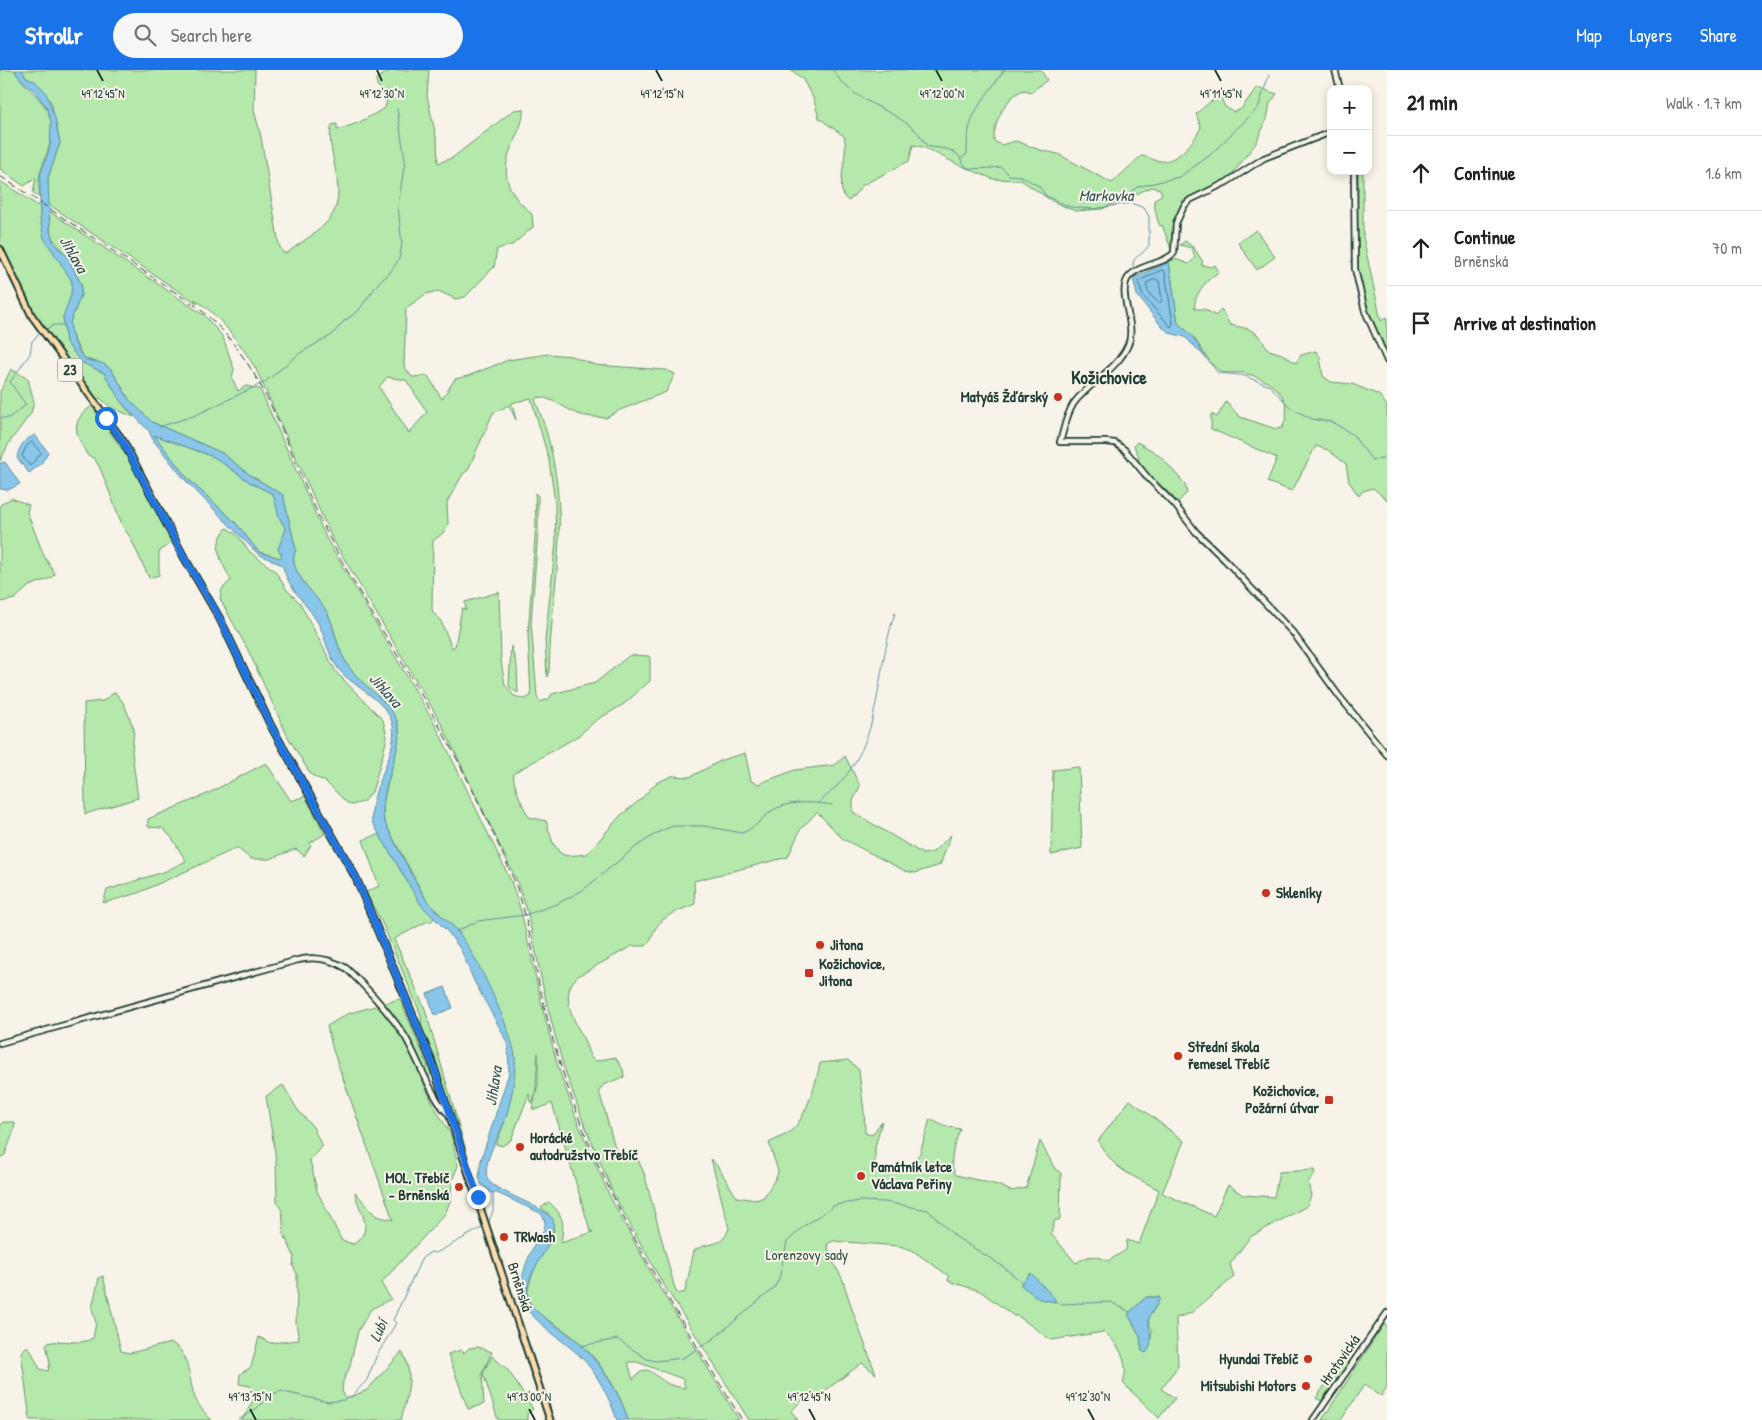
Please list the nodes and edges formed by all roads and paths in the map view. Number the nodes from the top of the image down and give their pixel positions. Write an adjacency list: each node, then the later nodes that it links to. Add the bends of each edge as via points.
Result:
1 (1335, 70): 2 (street)
2 (1339, 85)
3 (1327, 134): 7 (street, via 1264,158 1187,202 1176,223 1174,253 1128,278 1125,289 1132,333 1129,344 1116,363 1074,404 1068,413 1060,442 1106,442 1125,450 1176,505 1196,532 1294,634 1344,704)
4 (1354, 175): 6 (street, via 1355,269 1365,311)
5 (0, 249): 9 (main road, 23, via 18,292 46,338 123,442 220,619 271,726 346,856 400,981)
6 (1387, 361)
7 (1387, 755)
8 (0, 1043): 9 (street, via 284,964 308,958 322,959 346,968 393,1019 442,1108)
9 (451, 1116): 11 (main road, Brněnská / 23)
10 (1387, 1314): 12 (street, Hrotovická)
11 (550, 1420)
12 (1313, 1420)

